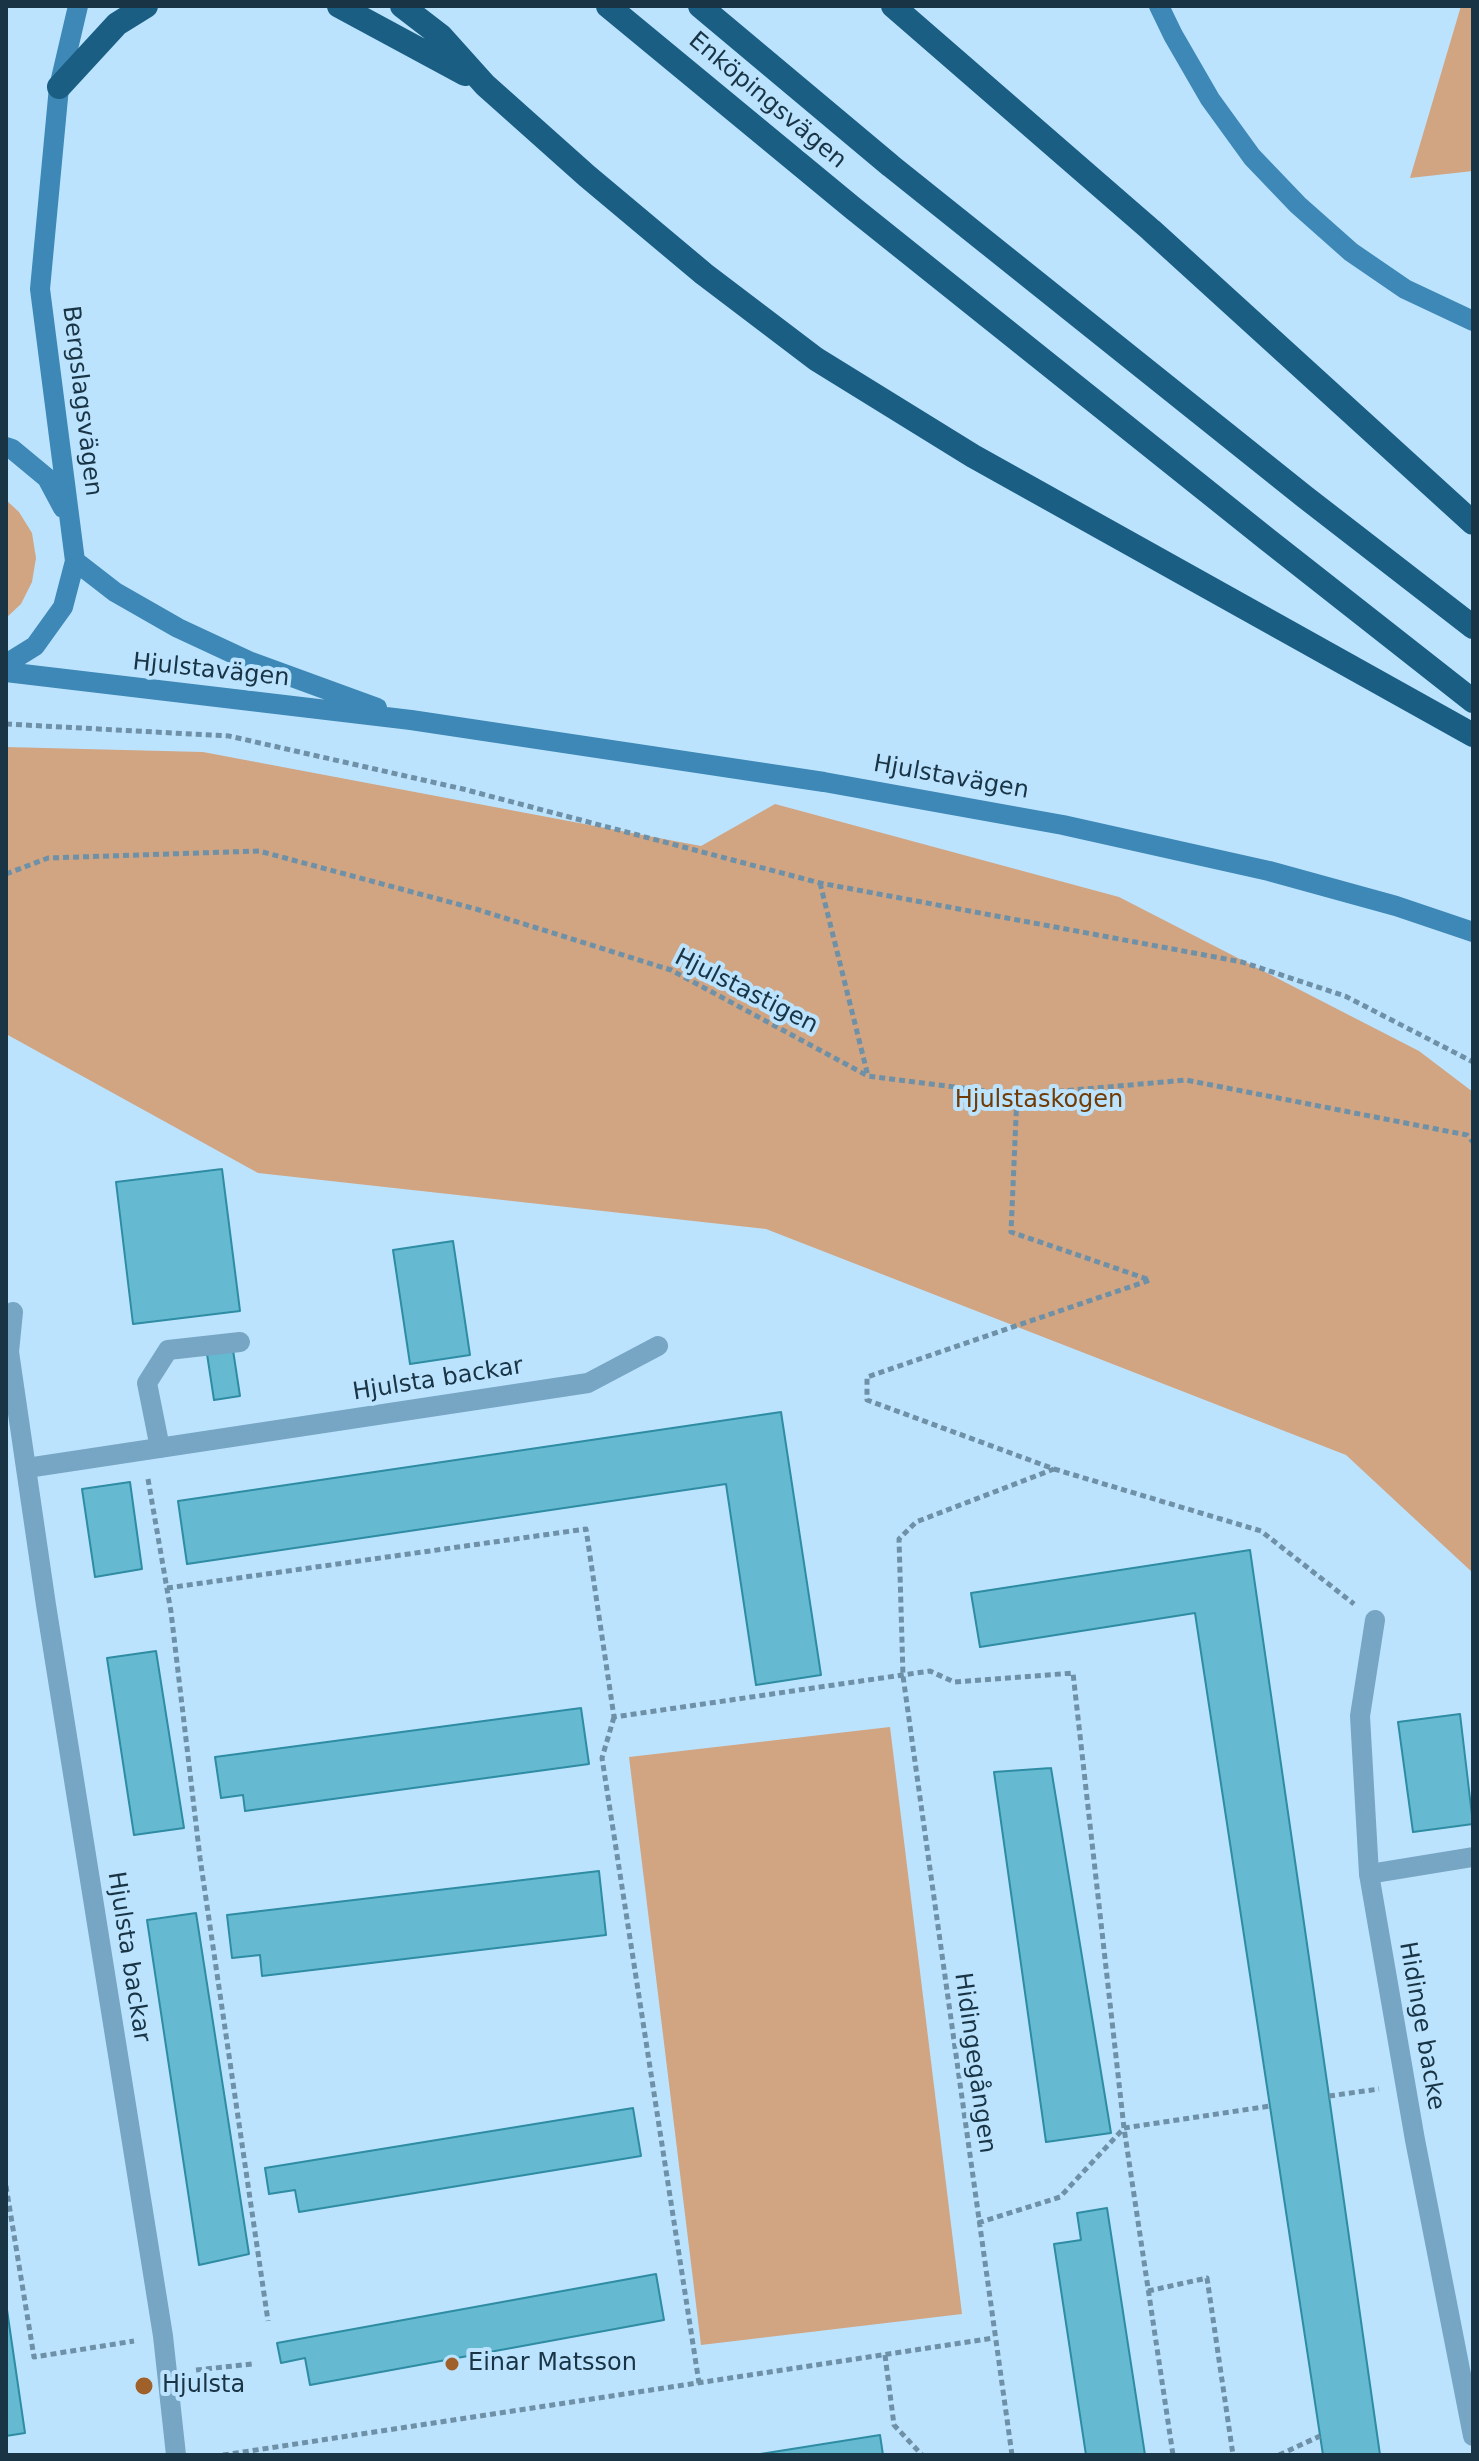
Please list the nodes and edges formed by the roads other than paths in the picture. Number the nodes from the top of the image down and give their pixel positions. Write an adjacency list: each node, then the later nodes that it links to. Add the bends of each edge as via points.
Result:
1 (78, 6): 10 (main road, Bergslagsvägen)
2 (146, 6): 10 (highway, via 117,24)
3 (339, 6): 9 (highway)
4 (402, 6): 9 (highway, via 441,36)
5 (608, 6): 19 (highway, Enköpingsvägen, via 854,209)
6 (700, 6): 16 (highway, Enköpingsvägen, via 891,166)
7 (893, 6): 14 (highway, via 1151,230)
8 (1159, 6): 11 (main road, via 1210,99 1252,157 1298,205 1351,252 1405,289)
9 (485, 85): 21 (highway, via 704,274 816,359 973,456)
10 (59, 87): 13 (main road, Bergslagsvägen, via 40,289)
11 (1473, 321)
12 (6, 447): 13 (main road, Bergslagsvägen, via 47,478)
13 (69, 519): 15 (main road, Bergslagsvägen)
14 (1473, 523)
15 (75, 561): 17 (main road, Bergslagsvägen, via 63,607 35,646); 20 (main road, Hjulstavägen, via 115,592 178,628 251,662)
16 (1473, 627)
17 (6, 664)
18 (6, 672): 20 (main road, Hjulstavägen)
19 (1473, 701)
20 (411, 720): 22 (main road, Hjulstavägen, via 824,782 1063,825 1269,871)
21 (1473, 735)
22 (1473, 932)
23 (13, 1312): 27 (street, Hjulsta backar, via 9,1352)
24 (240, 1342): 26 (street, via 168,1350 147,1383)
25 (658, 1346): 26 (street, Hjulsta backar, via 588,1383)
26 (152, 1450): 27 (street, Hjulsta backar)
27 (27, 1468): 32 (street, Hjulsta backar, via 163,2336)
28 (1375, 1620): 30 (street, Hidinge backe, via 1360,1716)
29 (1473, 1857): 30 (street)
30 (1369, 1874): 31 (street, Hidinge backe)
31 (1473, 2436)
32 (176, 2455)

